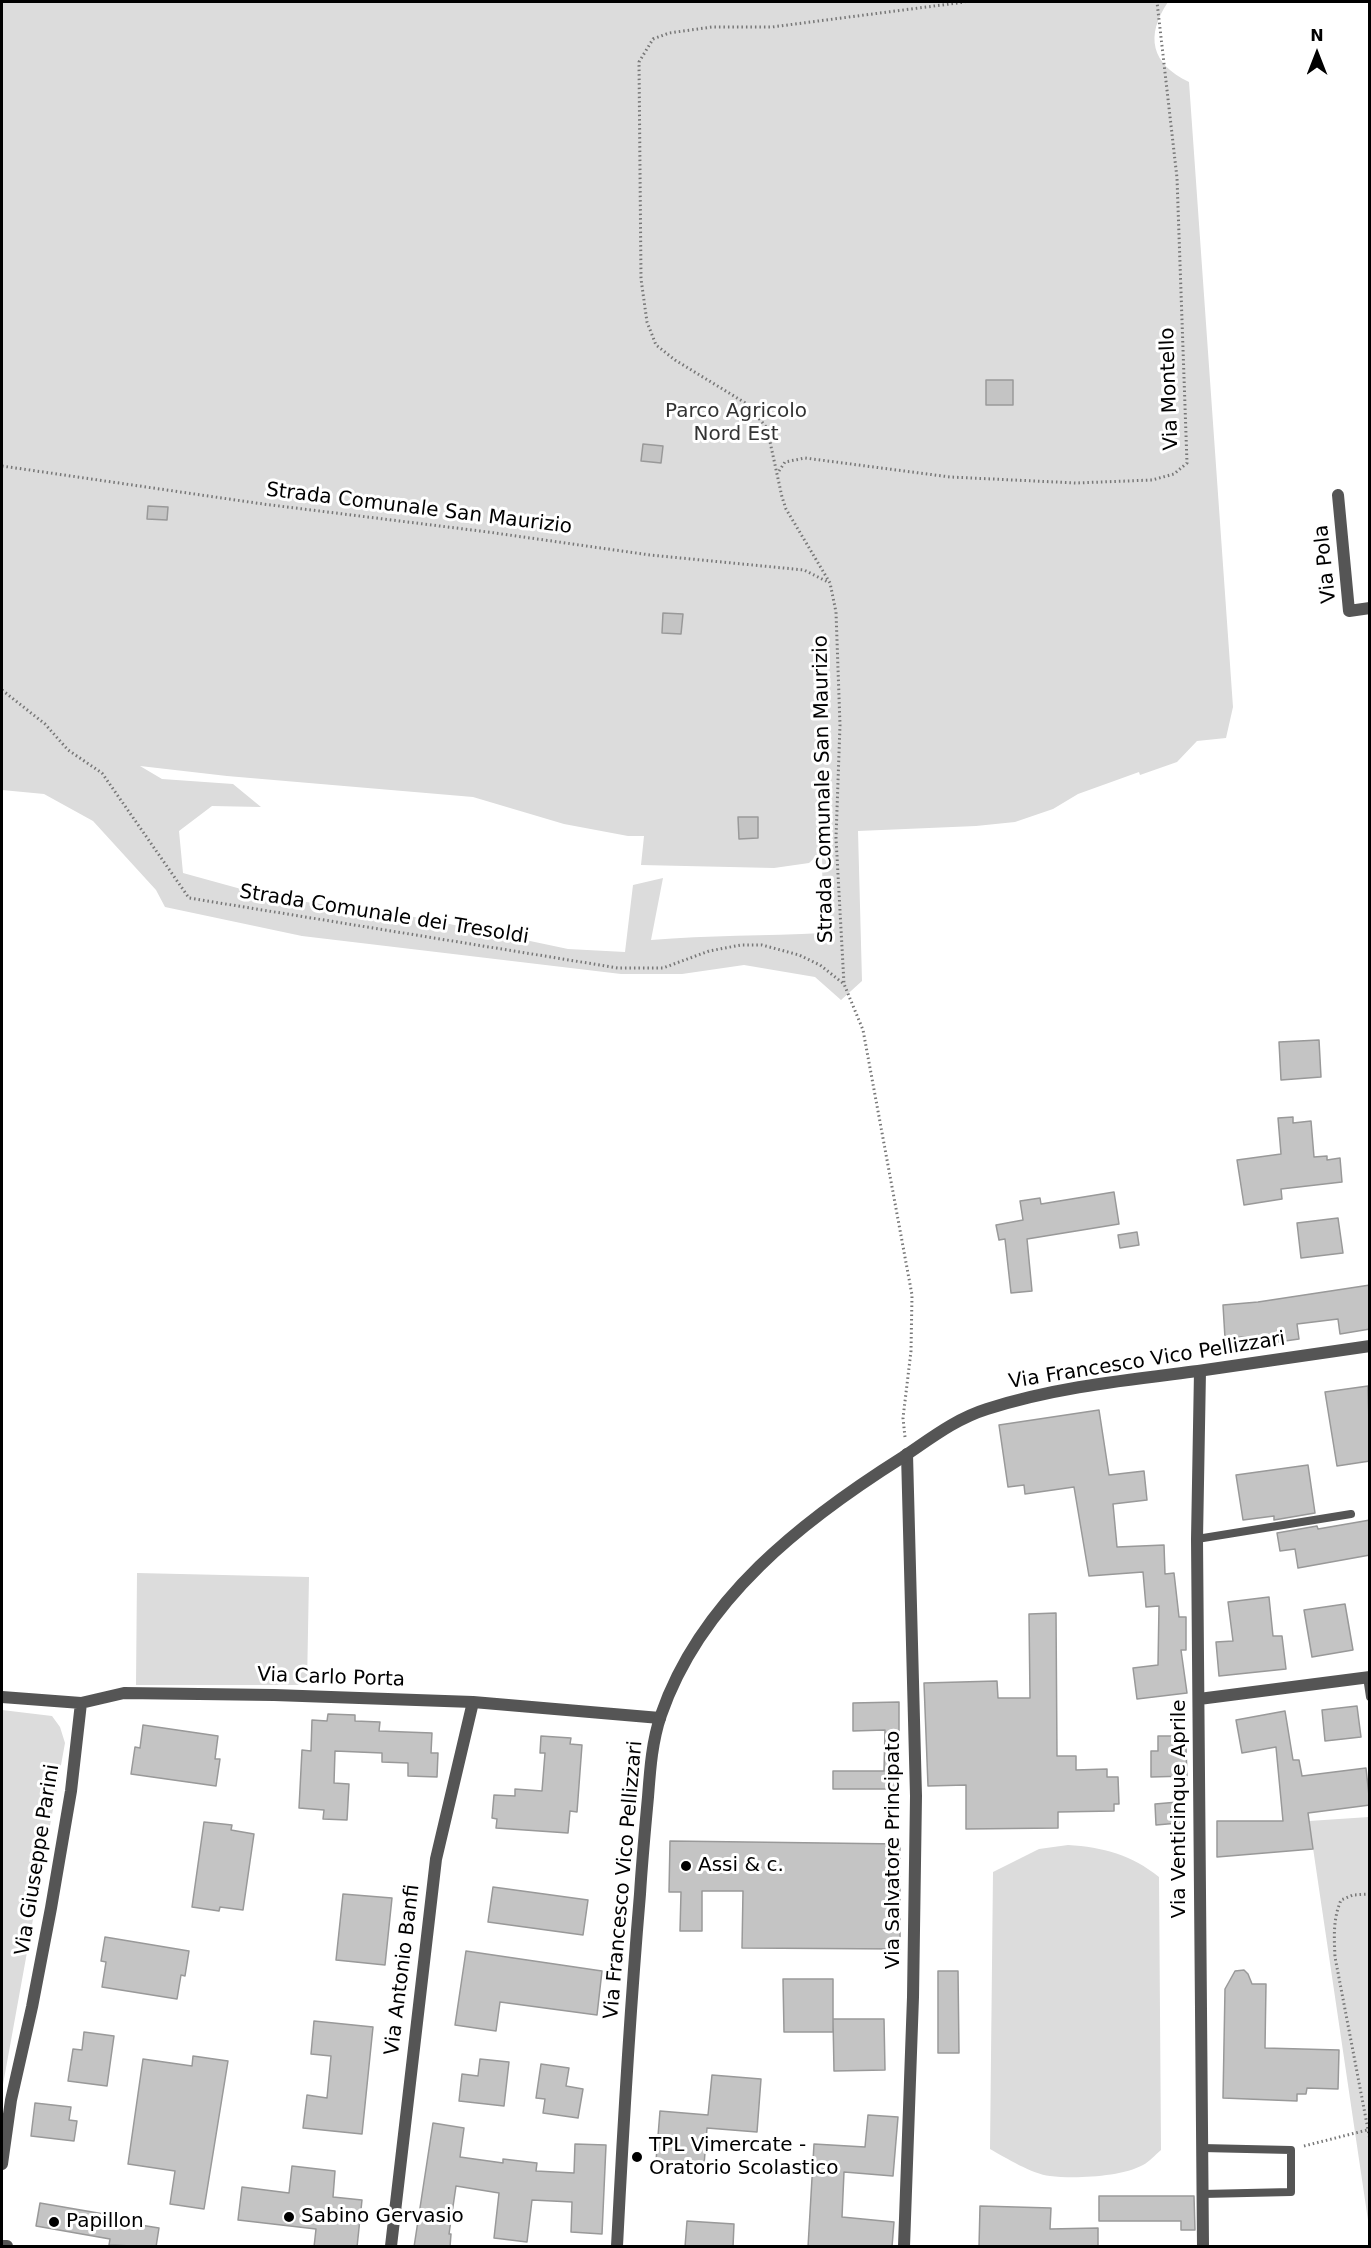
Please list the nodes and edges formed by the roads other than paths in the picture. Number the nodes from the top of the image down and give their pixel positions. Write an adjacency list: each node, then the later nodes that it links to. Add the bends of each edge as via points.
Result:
1 (1338, 495): 2 (street, Via Pola, via 1349,611)
2 (1370, 608)
3 (1370, 1346): 4 (street, Via Francesco Vico Pellizzari)
4 (1200, 1371): 5 (street, Via Francesco Vico Pellizzari, via 1079,1387 991,1407 954,1423); 7 (street, Via Venticinque Aprile)
5 (907, 1454): 14 (street, Via Francesco Vico Pellizzari, via 839,1498 735,1590 699,1637); 22 (street, Via Salvatore Principato, via 916,1796)
6 (1351, 1514): 7 (lane)
7 (1197, 1539): 11 (street, Via Venticinque Aprile)
8 (1368, 1677): 10 (lane); 11 (street)
9 (2, 1697): 13 (street, Via Carlo Porta)
10 (1370, 1697)
11 (1199, 1699): 15 (street, Via Venticinque Aprile)
12 (473, 1702): 13 (street, Via Carlo Porta, via 124,1694); 14 (street, Via Carlo Porta); 20 (street, Via Antonio Banfi, via 436,1859)
13 (81, 1703): 16 (street, Via Giuseppe Parini, via 71,1791)
14 (660, 1718): 21 (street, Via Francesco Vico Pellizzari, via 651,1762 644,1842)
15 (1202, 2148): 17 (street, Via Venticinque Aprile); 17 (lane, via 1291,2150 1291,2193)
16 (2, 2164)
17 (1203, 2194): 23 (street, Via Venticinque Aprile)
18 (2, 2246): 19 (street)
19 (7, 2247)
20 (391, 2247)
21 (617, 2247)
22 (904, 2247)
23 (1203, 2247)

